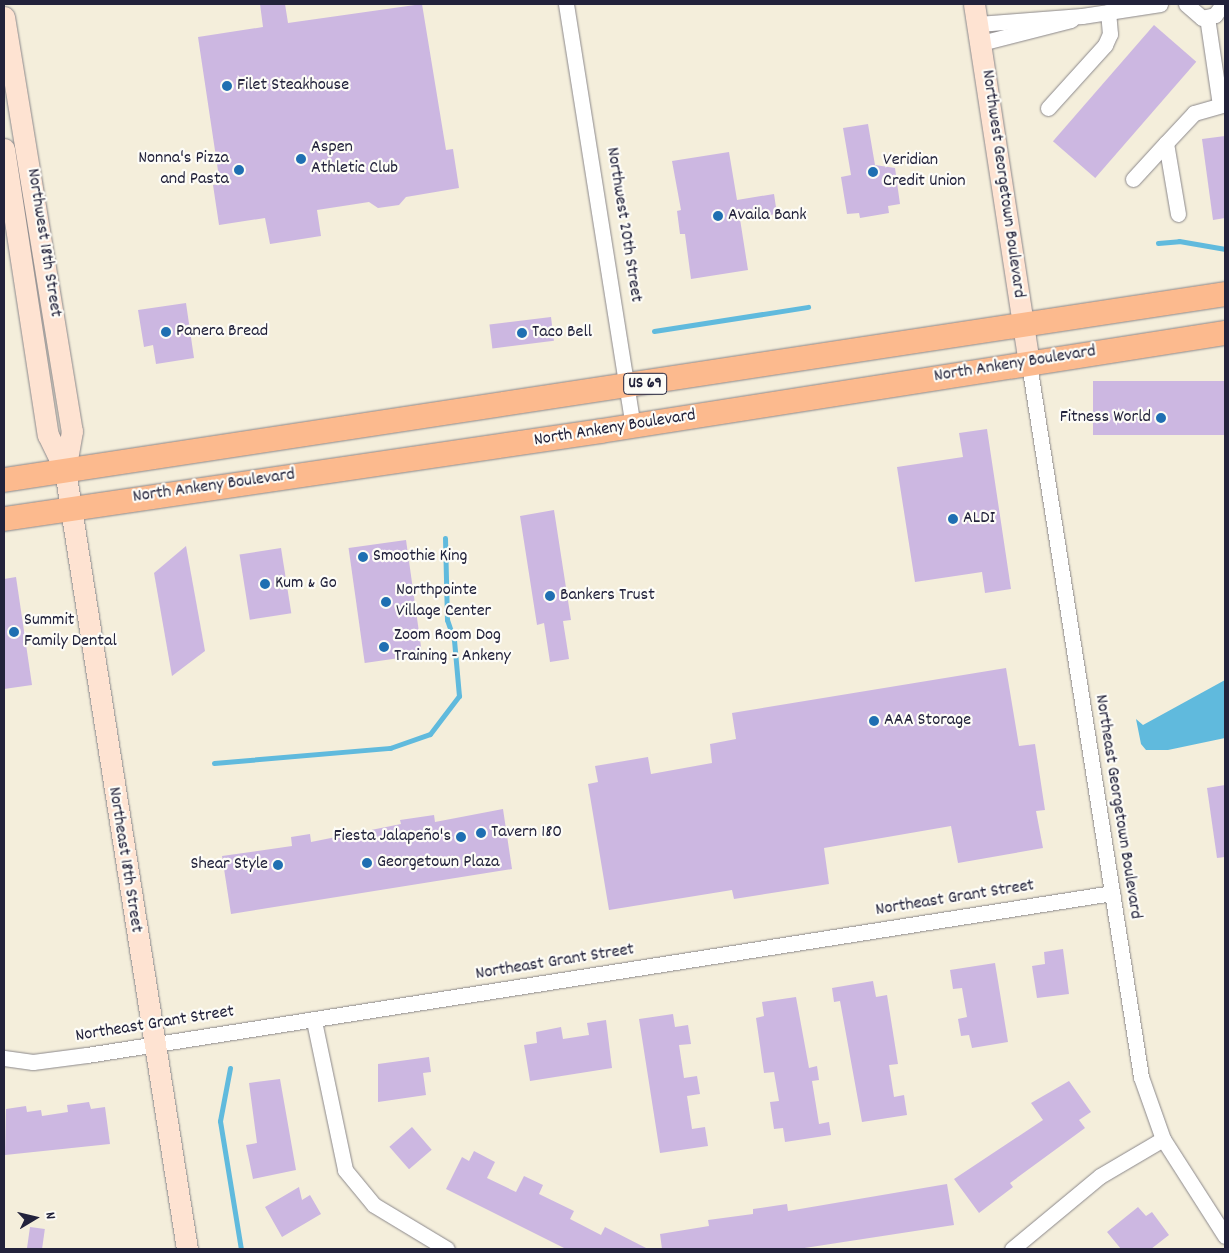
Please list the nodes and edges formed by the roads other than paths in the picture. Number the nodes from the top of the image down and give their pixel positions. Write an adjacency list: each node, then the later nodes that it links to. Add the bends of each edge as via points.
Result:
1 (566, 4): 19 (street, Northwest 20th Street, via 573,30)
2 (1160, 4): 5 (street)
3 (1186, 4): 7 (street, via 1197,16)
4 (1223, 4): 7 (street)
5 (1108, 12): 8 (street); 10 (street, via 1110,34 1105,44)
6 (4, 17): 21 (main road, Northwest 18th Street, via 72,430)
7 (1207, 17): 9 (street)
8 (978, 24): 16 (main road, Northwest Georgetown Boulevard)
9 (1223, 105): 11 (street, via 1194,113)
10 (1048, 108)
11 (1166, 142): 13 (street); 14 (street)
12 (4, 148): 21 (main road, via 48,435)
13 (1133, 179)
14 (1178, 214)
15 (1225, 294): 16 (main road, US 69)
16 (1023, 326): 18 (main road, Northwest Georgetown Boulevard); 19 (main road, US 69)
17 (1225, 333): 18 (main road, North Ankeny Boulevard / US 69)
18 (1029, 364): 20 (main road, North Ankeny Boulevard / US 69); 25 (street, Northeast Georgetown Boulevard)
19 (629, 386): 20 (street, Northwest 20th Street); 21 (main road, US 69)
20 (633, 425): 23 (main road, North Ankeny Boulevard / US 69)
21 (64, 470): 22 (main road, US 69); 23 (main road, Northeast 18th Street)
22 (4, 480)
23 (70, 508): 24 (main road, North Ankeny Boulevard / US 69); 27 (main road, Northeast 18th Street)
24 (4, 519)
25 (1112, 893): 26 (street, Northeast Grant Street); 29 (street, Northeast Georgetown Boulevard, via 1141,1077)
26 (314, 1021): 27 (street, Northeast Grant Street); 32 (street, via 345,1170 374,1205)
27 (154, 1044): 28 (street, Northeast Grant Street, via 33,1062); 31 (main road, Northeast 18th Street)
28 (4, 1058)
29 (1163, 1139): 30 (street, Northeast Georgetown Boulevard); 33 (street, via 1100,1176)
30 (1225, 1236)
31 (187, 1249)
32 (443, 1249)
33 (1012, 1249)

